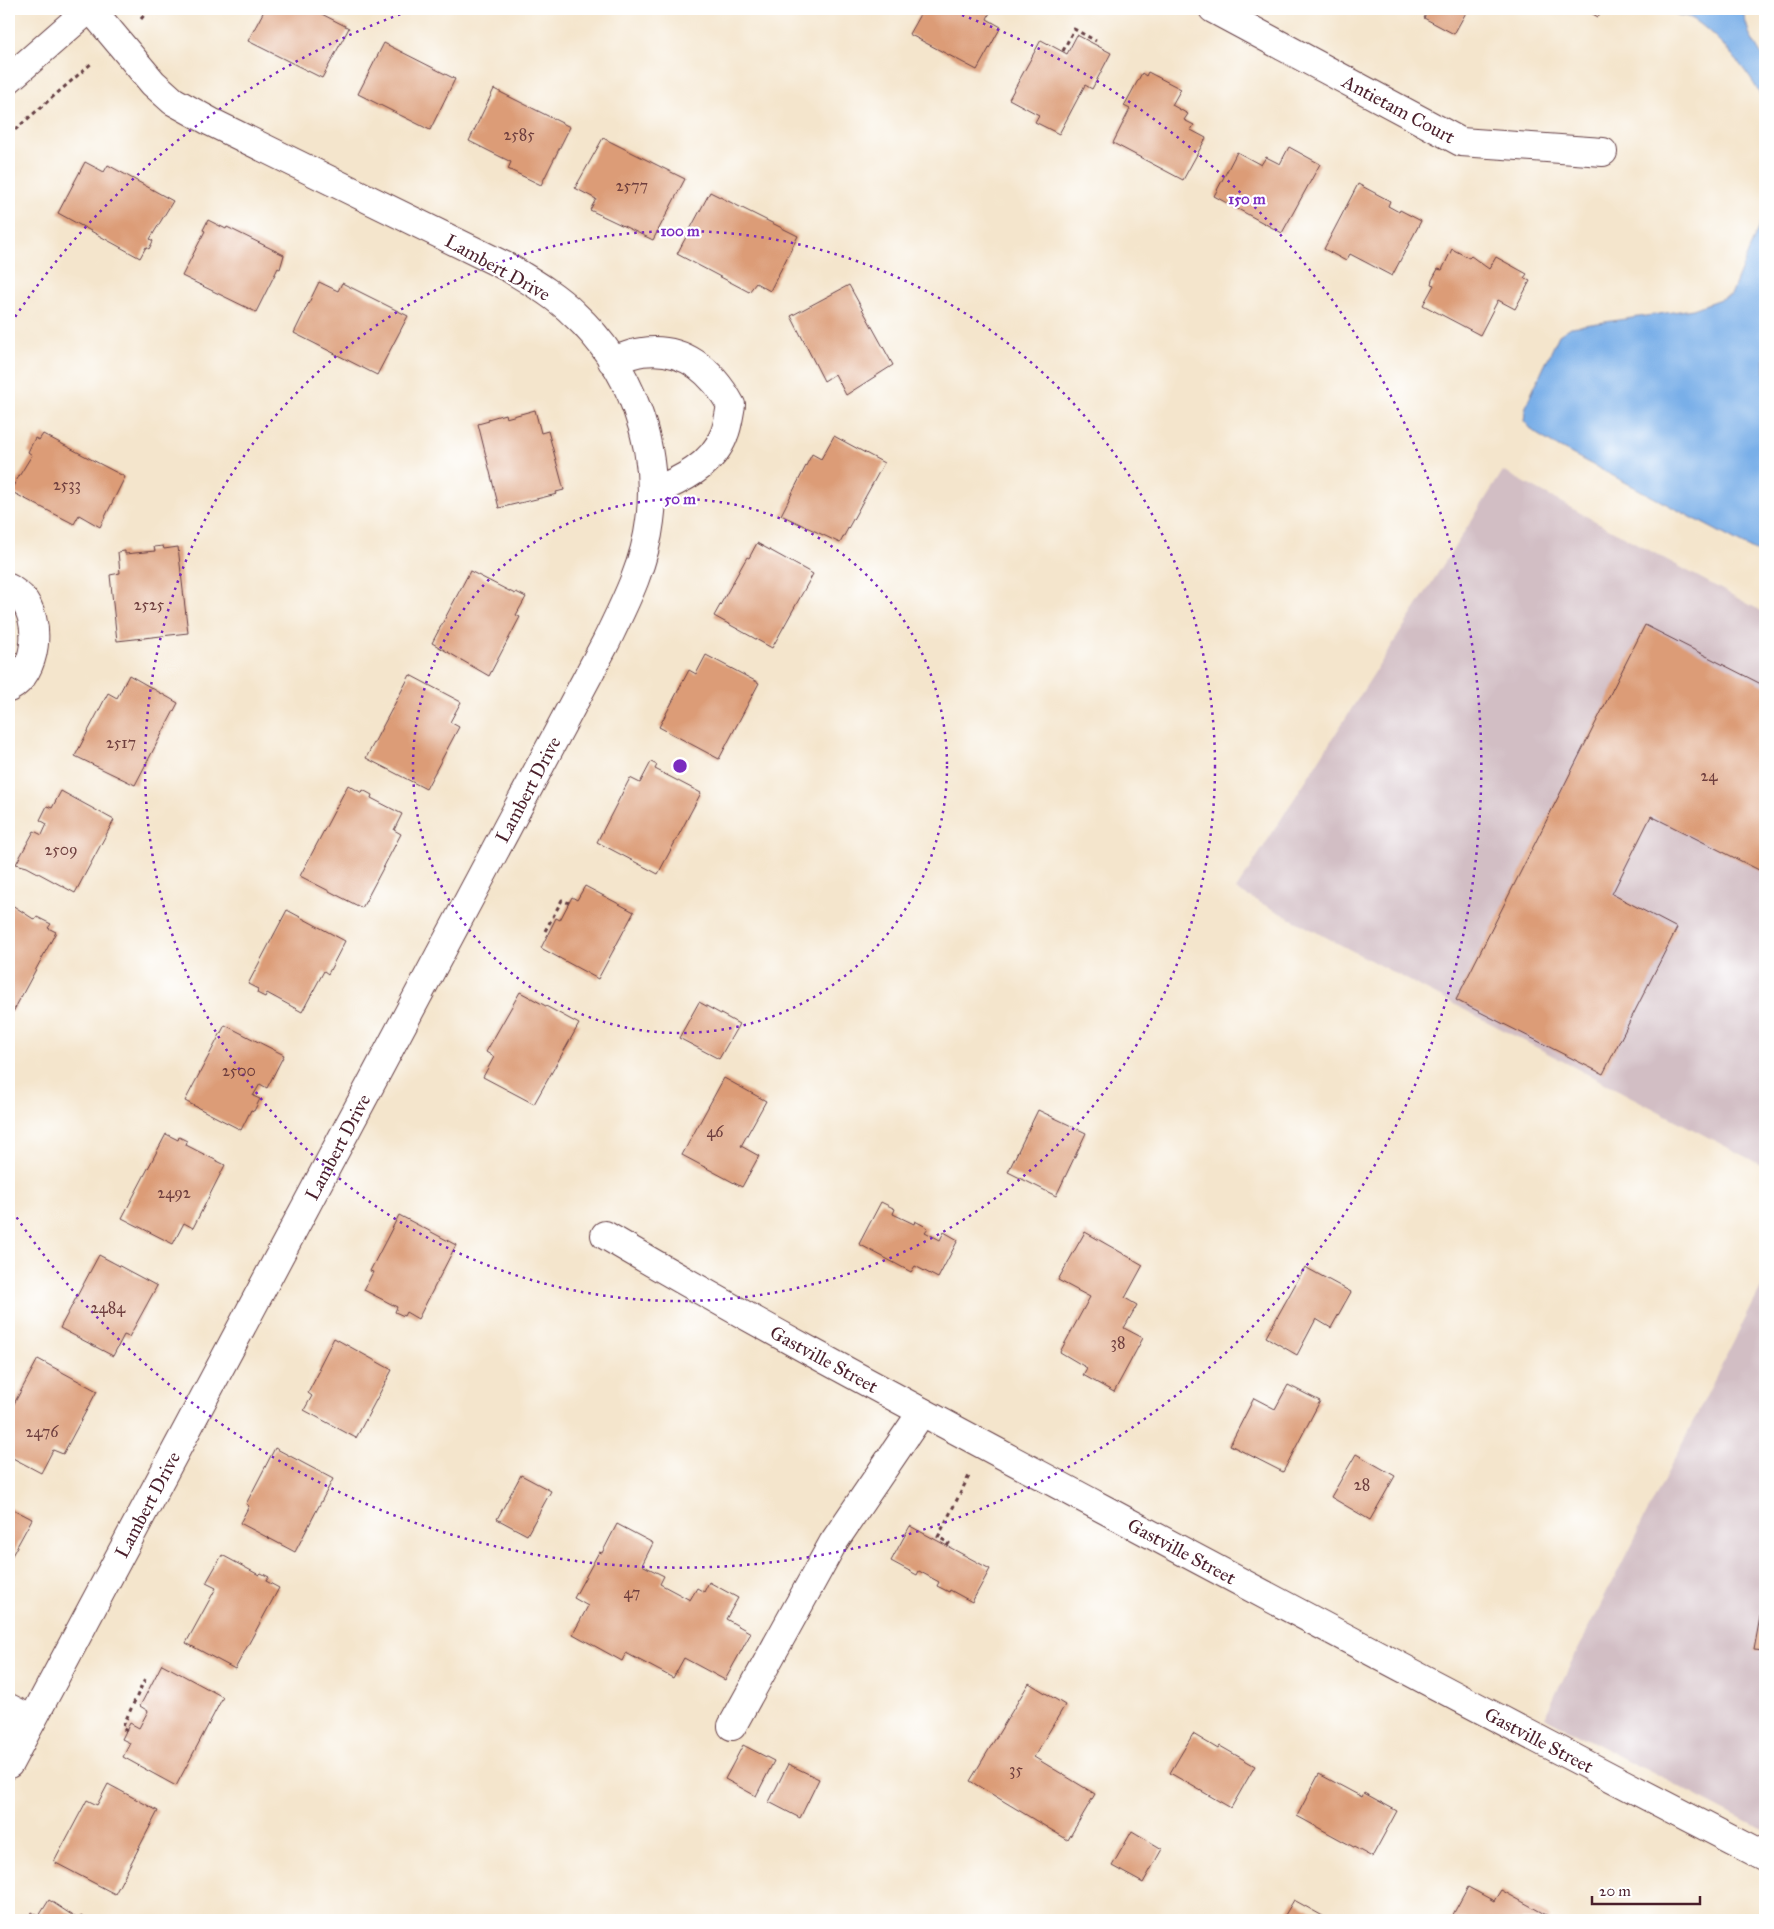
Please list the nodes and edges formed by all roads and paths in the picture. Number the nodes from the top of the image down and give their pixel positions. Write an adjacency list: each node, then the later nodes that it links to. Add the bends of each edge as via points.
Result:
1 (90, 9): 8 (street); 11 (street, Lambert Drive, via 153,83 174,101 509,268 547,291 575,314)
2 (149, 9): 4 (path)
3 (1213, 9): 10 (street, Antietam Court, via 1461,142)
4 (142, 18)
5 (1096, 41): 6 (path, via 1074,29)
6 (1063, 51)
7 (95, 60): 9 (path)
8 (9, 79)
9 (9, 135)
10 (1603, 152)
11 (612, 360): 12 (street, Lambert Drive, via 626,383 644,430); 12 (street, via 642,352 682,356 704,368 720,384 731,405 724,437 707,460 681,480)
12 (652, 492): 22 (street, Lambert Drive, via 642,559 606,642)
13 (9, 588): 14 (street, via 22,598 34,624 33,658 17,684)
14 (9, 688)
15 (570, 902): 16 (path, via 562,900)
16 (545, 931)
17 (605, 1234): 18 (street, Gastville Street, via 762,1326)
18 (922, 1412): 19 (street, Gastville Street); 23 (street, via 833,1543)
19 (985, 1445): 20 (path, via 938,1537 949,1543); 26 (street, Gastville Street, via 1377,1655)
20 (947, 1546)
21 (146, 1677): 24 (path, via 122,1728)
22 (20, 1714): 25 (street, Lambert Drive)
23 (732, 1726)
24 (127, 1731)
25 (9, 1764)
26 (1765, 1857)
27 (29, 1918): 28 (path, via 23,1915)
28 (20, 1920)

